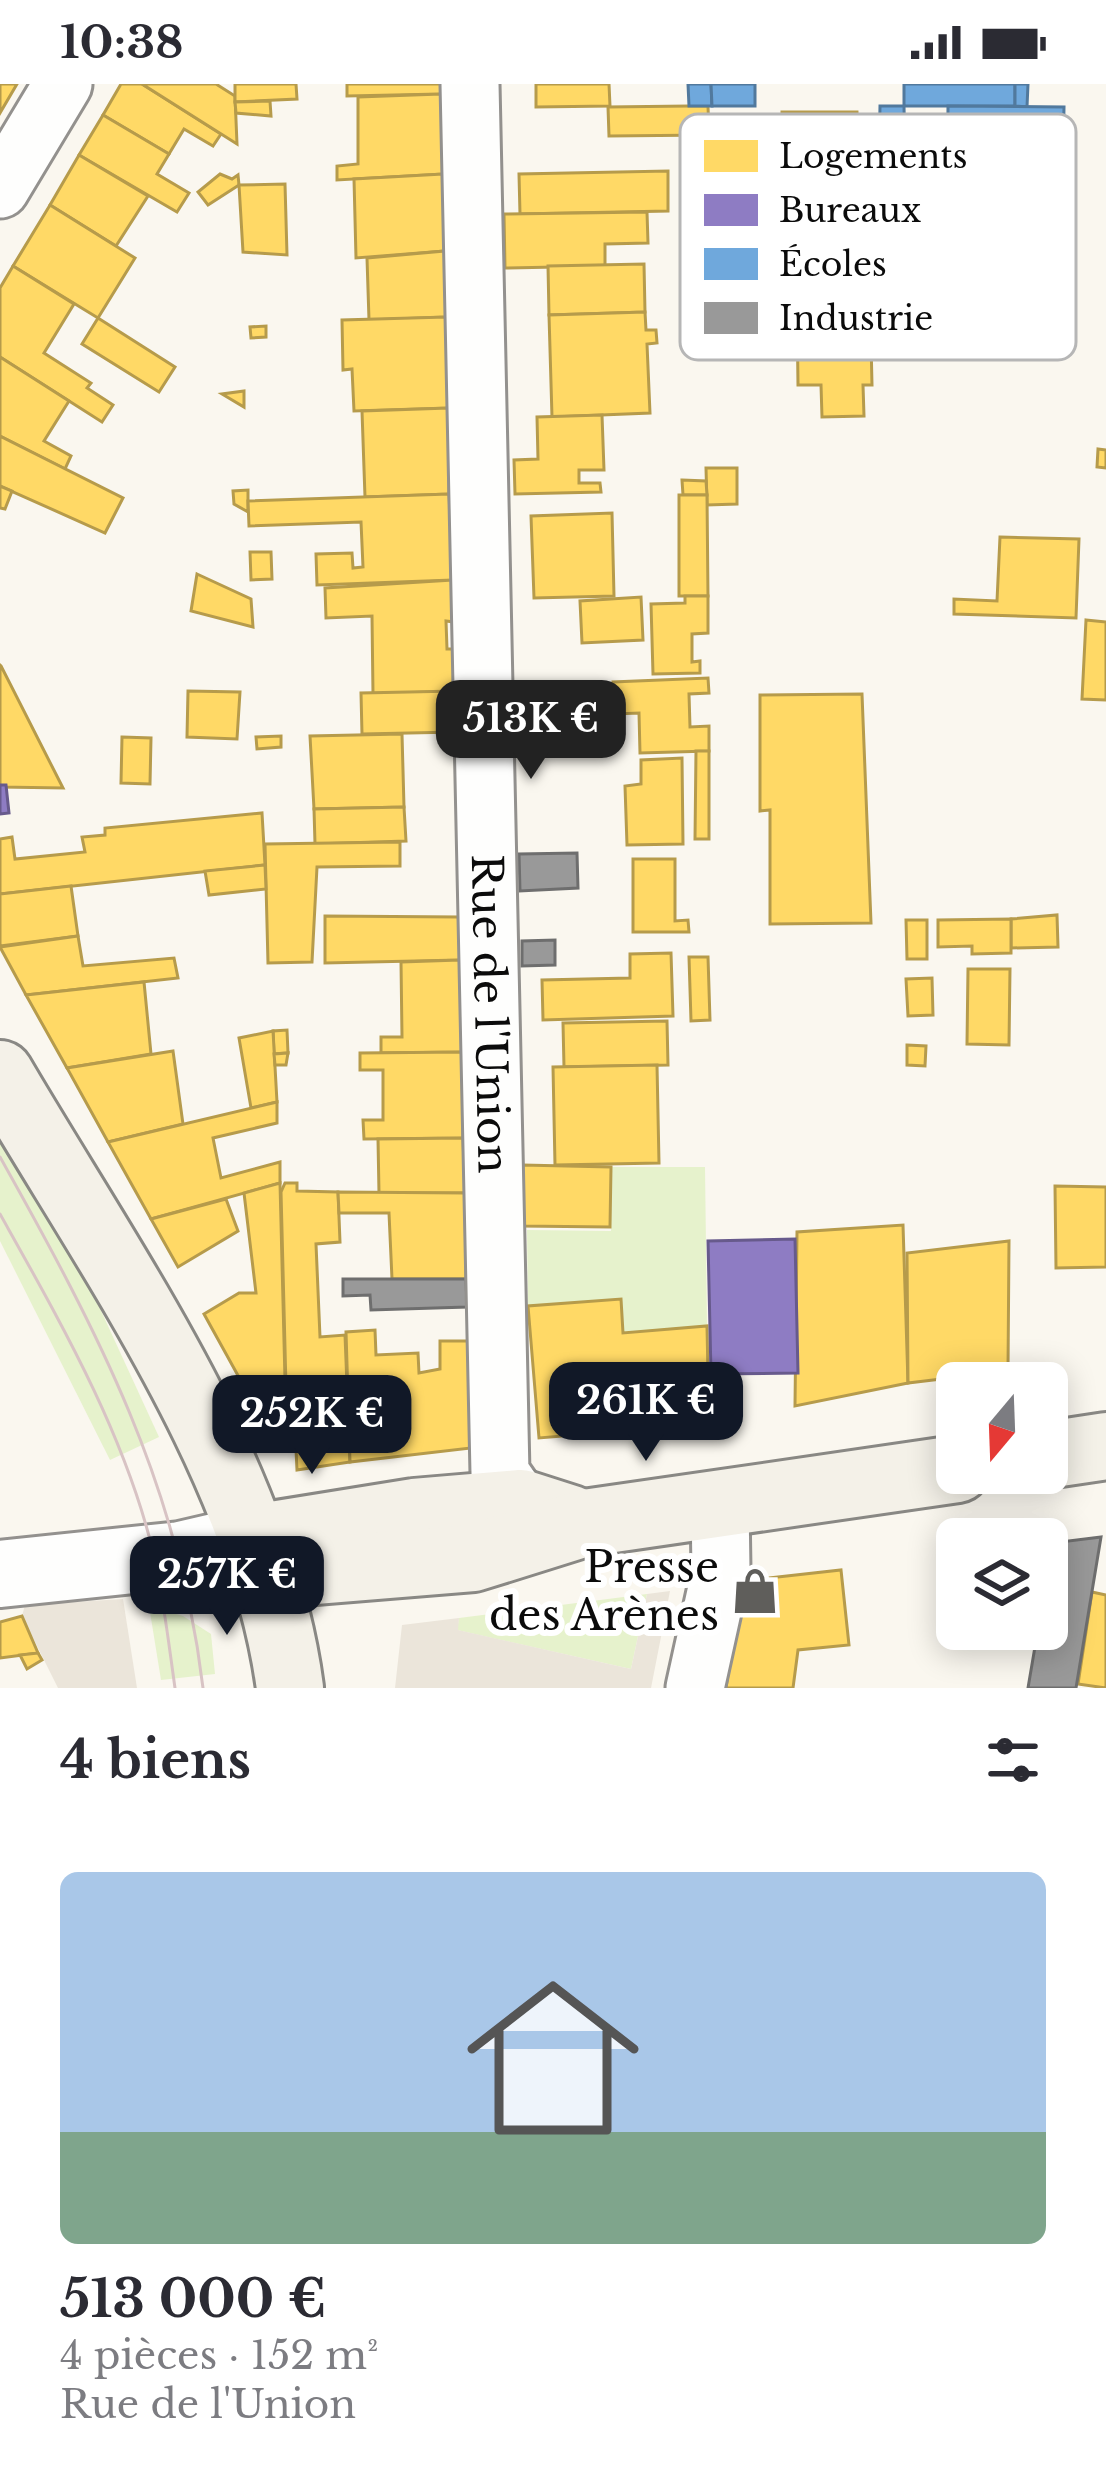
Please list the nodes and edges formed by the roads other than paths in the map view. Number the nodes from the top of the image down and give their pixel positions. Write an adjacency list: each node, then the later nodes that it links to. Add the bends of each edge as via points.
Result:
1 (63, 84): 3 (street)
2 (470, 84): 8 (street, Rue de l'Union, via 500,1473)
3 (0, 189)
4 (0, 1075): 11 (main road, via 192,1404)
5 (1106, 1446): 6 (main road)
6 (1068, 1452)
7 (936, 1472): 9 (main road)
8 (493, 1505): 10 (main road); 11 (main road)
9 (720, 1505): 10 (main road); 14 (street, via 721,1570)
10 (585, 1523): 11 (main road, via 473,1558)
11 (258, 1557): 12 (street, via 182,1555); 13 (main road)
12 (0, 1574)
13 (290, 1688)
14 (695, 1688)

